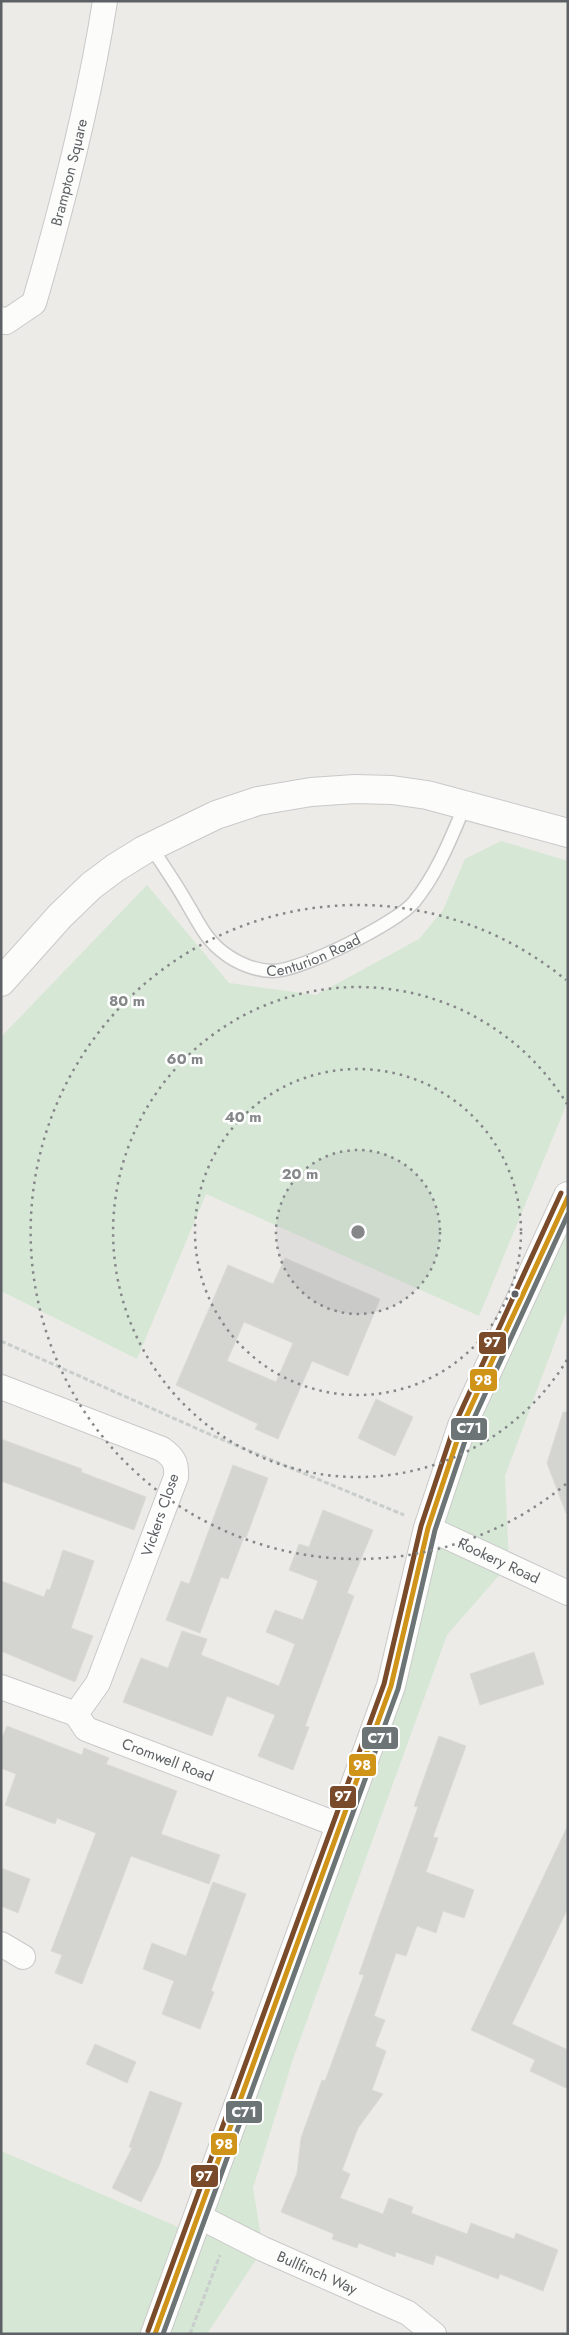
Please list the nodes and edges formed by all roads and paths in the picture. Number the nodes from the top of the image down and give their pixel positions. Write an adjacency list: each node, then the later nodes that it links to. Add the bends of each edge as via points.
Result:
1 (105, 1): 2 (street, Brampton Square, via 75,149 34,303 6,322)
2 (1, 319)
3 (465, 805): 4 (street); 5 (street, via 392,790 311,792 258,801 216,815); 5 (lane, Centurion Road, via 436,868 413,904 350,942 284,971 250,967 224,953 211,941)
4 (568, 833)
5 (152, 848): 6 (street, via 90,886)
6 (3, 975)
7 (568, 1196): 10 (street, via 462,1426)
8 (1, 1341): 10 (path)
9 (1, 1387): 13 (street, Vickers Close, via 162,1449 177,1466 176,1477 98,1683)
10 (428, 1528): 11 (street, Rookery Road); 14 (street, via 391,1686)
11 (568, 1593)
12 (1, 1687): 13 (street, Cromwell Road)
13 (76, 1714): 14 (street, Cromwell Road, via 86,1729)
14 (341, 1826): 17 (street)
15 (1, 1944): 16 (street)
16 (23, 1957)
17 (198, 2216): 18 (street, Bullfinch Way); 19 (street)
18 (230, 2231): 20 (path); 21 (street, Bullfinch Way, via 408,2314)
19 (155, 2334)
20 (190, 2334)
21 (434, 2334)

